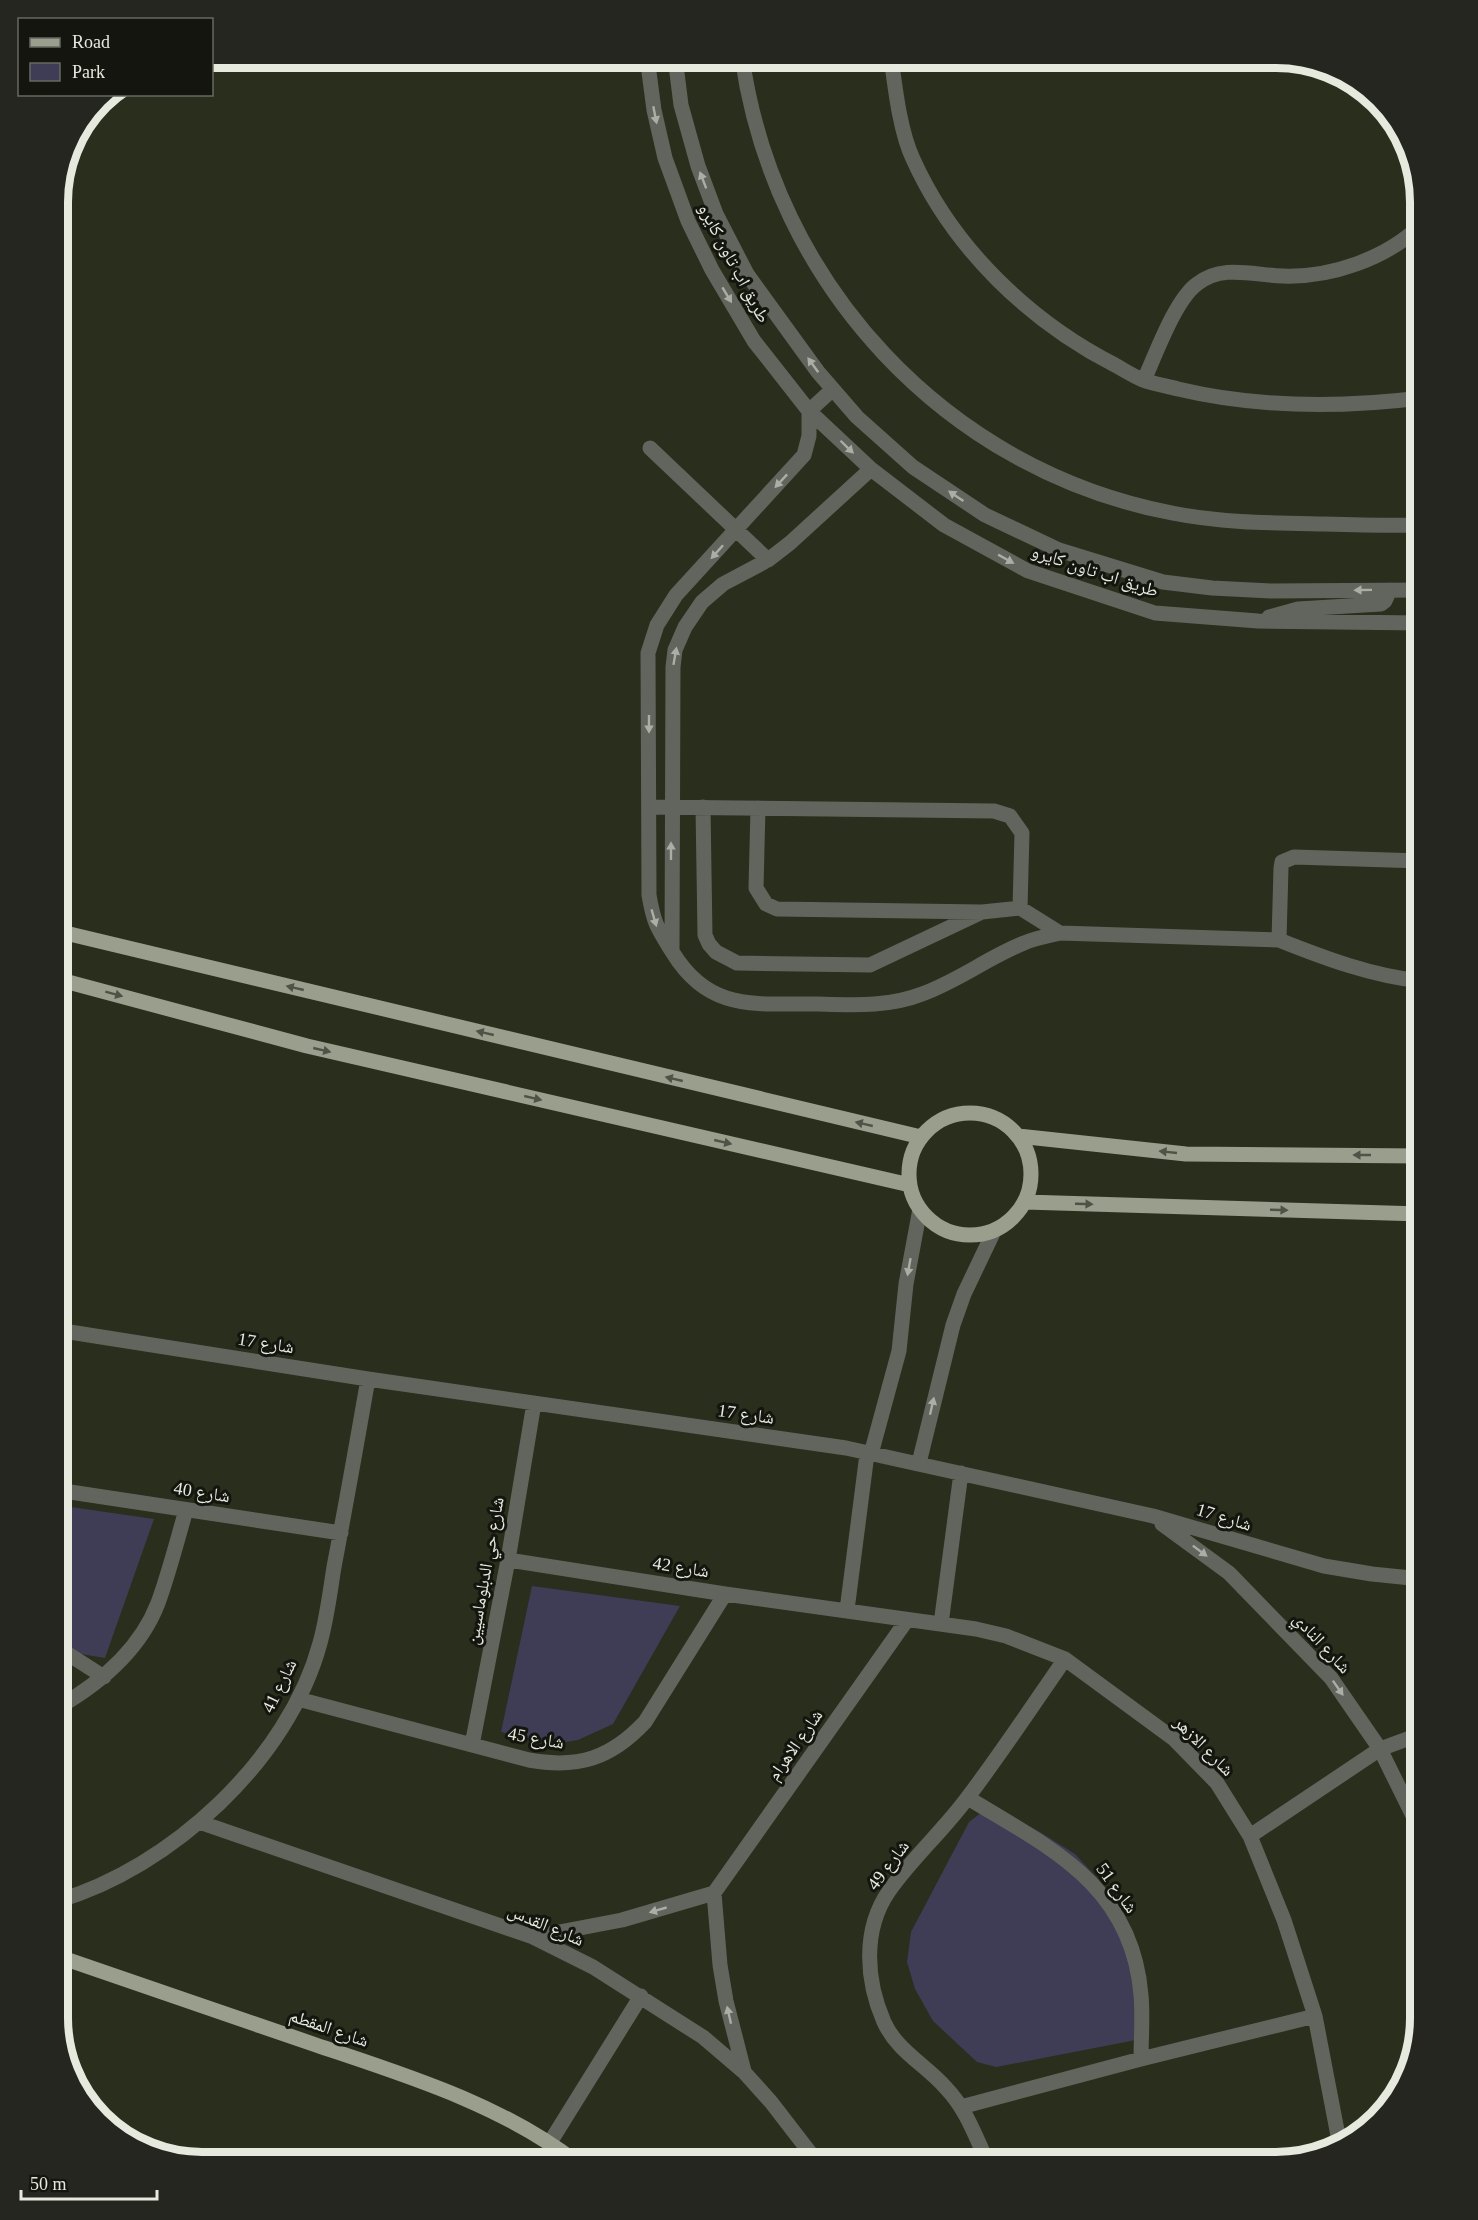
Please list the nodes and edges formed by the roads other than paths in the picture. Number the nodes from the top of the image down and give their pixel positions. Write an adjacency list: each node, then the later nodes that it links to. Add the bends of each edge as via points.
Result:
1 (648, 68): 9 (street, طريق اب تاون كايرو, one-way to 9, via 664,158 688,221 754,341)
2 (676, 68): 7 (street, طريق اب تاون كايرو, one-way to 2, via 747,274 716,214 681,105)
3 (744, 68): 12 (street, via 761,147 782,201 836,297 905,376 988,441 1083,488 1172,513 1264,523)
4 (893, 68): 6 (street, via 912,157 944,214 984,266 1032,312 1085,350)
5 (1410, 235): 6 (street, via 1383,253 1318,274 1283,276 1231,271 1213,275 1184,297)
6 (1144, 380): 8 (street, via 1201,394 1259,402 1318,405)
7 (833, 389): 9 (street); 15 (street, طريق اب تاون كايرو, one-way to 7, via 1212,588 1163,582 1059,550 985,515 914,467 857,417)
8 (1410, 399)
9 (810, 411): 11 (street, طريق اب تاون كايرو, one-way to 11); 13 (street, one-way to 13, via 804,455)
10 (650, 448): 13 (street)
11 (871, 469): 14 (street); 17 (street, طريق اب تاون كايرو, one-way to 17, via 944,525 1028,571 1155,613)
12 (1410, 525)
13 (737, 530): 14 (street); 20 (street, one-way to 20, via 676,595 657,626 648,653)
14 (768, 560): 19 (street, one-way to 14, via 675,650 702,602 723,584)
15 (1390, 590): 16 (street, طريق اب تاون كايرو); 17 (street, via 1381,604 1298,609)
16 (1410, 590)
17 (1258, 621): 18 (street, طريق اب تاون كايرو)
18 (1410, 623)
19 (672, 806): 20 (street); 21 (street); 29 (street, one-way to 19)
20 (649, 807): 29 (street, one-way to 29, via 649,895 653,920)
21 (703, 807): 22 (street); 25 (street, via 705,935 716,952 737,963 870,965)
22 (758, 808): 24 (street, via 994,811 1010,816 1022,833); 25 (street, via 756,888 766,904 777,909 801,910)
23 (1410, 861): 28 (street, via 1294,857 1282,862)
24 (1020, 908): 25 (street); 26 (street)
25 (982, 912)
26 (1060, 933): 28 (street); 29 (street, via 1025,942 924,994 873,1005 727,999 694,981)
27 (68, 934): 33 (main road, one-way to 27)
28 (1279, 940): 30 (street, via 1349,966)
29 (672, 951)
30 (1410, 980)
31 (68, 982): 35 (main road, one-way to 35, via 307,1046)
32 (1018, 1136): 33 (main road, via 999,1120 975,1113 951,1116); 34 (main road, one-way to 32, via 1186,1154); 36 (main road, via 1028,1151 1032,1168)
33 (921, 1137): 35 (main road, via 910,1160)
34 (1410, 1156)
35 (910, 1185): 37 (main road)
36 (1025, 1202): 38 (main road, one-way to 38); 39 (main road, via 1012,1219)
37 (920, 1209): 39 (main road, via 953,1233 980,1235); 43 (street, one-way to 43, via 899,1351)
38 (1410, 1214)
39 (994, 1231): 44 (street, one-way to 39, via 953,1325)
40 (68, 1331): 41 (street, شارع 17)
41 (368, 1379): 42 (street, شارع 17); 49 (street, شارع 41)
42 (534, 1403): 43 (street, شارع 17); 50 (street, شارع حي الدبلوماسيين)
43 (869, 1454): 44 (street, شارع 17); 53 (street)
44 (919, 1463): 45 (street, شارع 17)
45 (961, 1473): 48 (street, شارع 17); 55 (street)
46 (68, 1492): 47 (street, شارع 40)
47 (186, 1510): 49 (street, شارع 40); 58 (street, via 158,1604 143,1631)
48 (1153, 1516): 51 (street, شارع 17, via 1324,1566); 63 (street, شارع النادي, one-way to 63, via 1229,1573 1298,1643 1330,1678)
49 (341, 1533): 59 (street, شارع 41, via 320,1644)
50 (508, 1560): 52 (street, شارع 42); 62 (street, شارع حي الدبلوماسيين)
51 (1410, 1578)
52 (725, 1594): 53 (street, شارع 42); 62 (street, شارع 45, via 645,1722 613,1750 593,1759 550,1764)
53 (847, 1610): 54 (street, شارع الازهر)
54 (907, 1620): 55 (street, شارع الازهر); 68 (street, شارع الاهرام)
55 (941, 1624): 57 (street, شارع الازهر, via 1006,1636)
56 (68, 1654): 58 (street)
57 (1065, 1659): 64 (street, شارع 49); 67 (street, شارع الازهر, via 1174,1739 1217,1783)
58 (104, 1677): 60 (street)
59 (298, 1699): 62 (street, شارع 45); 66 (street, شارع 41, via 270,1744 237,1785)
60 (68, 1702)
61 (1410, 1738): 63 (street)
62 (472, 1745)
63 (1380, 1749): 65 (street, شارع النادي); 67 (street)
64 (968, 1798): 74 (street, شارع 51, via 1070,1862 1098,1889 1115,1913 1137,1966 1142,1995); 76 (street, شارع 49, via 889,1892 874,1923 869,1958 873,1992 885,2025 906,2053 933,2075)
65 (1410, 1810)
66 (199, 1821): 69 (street, شارع 41, via 110,1880); 70 (street, شارع القدس)
67 (1250, 1836): 73 (street, شارع الازهر, via 1284,1920)
68 (714, 1893): 70 (street, one-way to 70, via 622,1920); 75 (street, one-way to 68, via 724,1992)
69 (68, 1897)
70 (532, 1937): 72 (street, شارع القدس)
71 (68, 1960): 78 (main road, شارع المقطم, via 414,2078 495,2113)
72 (641, 1996): 75 (street, شارع القدس, via 703,2037); 78 (street)
73 (1316, 2016): 74 (street); 77 (street, شارع الازهر)
74 (1142, 2059): 76 (street)
75 (744, 2072): 80 (street, شارع القدس)
76 (961, 2107): 81 (street, شارع 49)
77 (1338, 2137)
78 (549, 2144): 79 (main road, شارع المقطم)
79 (561, 2152)
80 (810, 2152)
81 (983, 2152)

